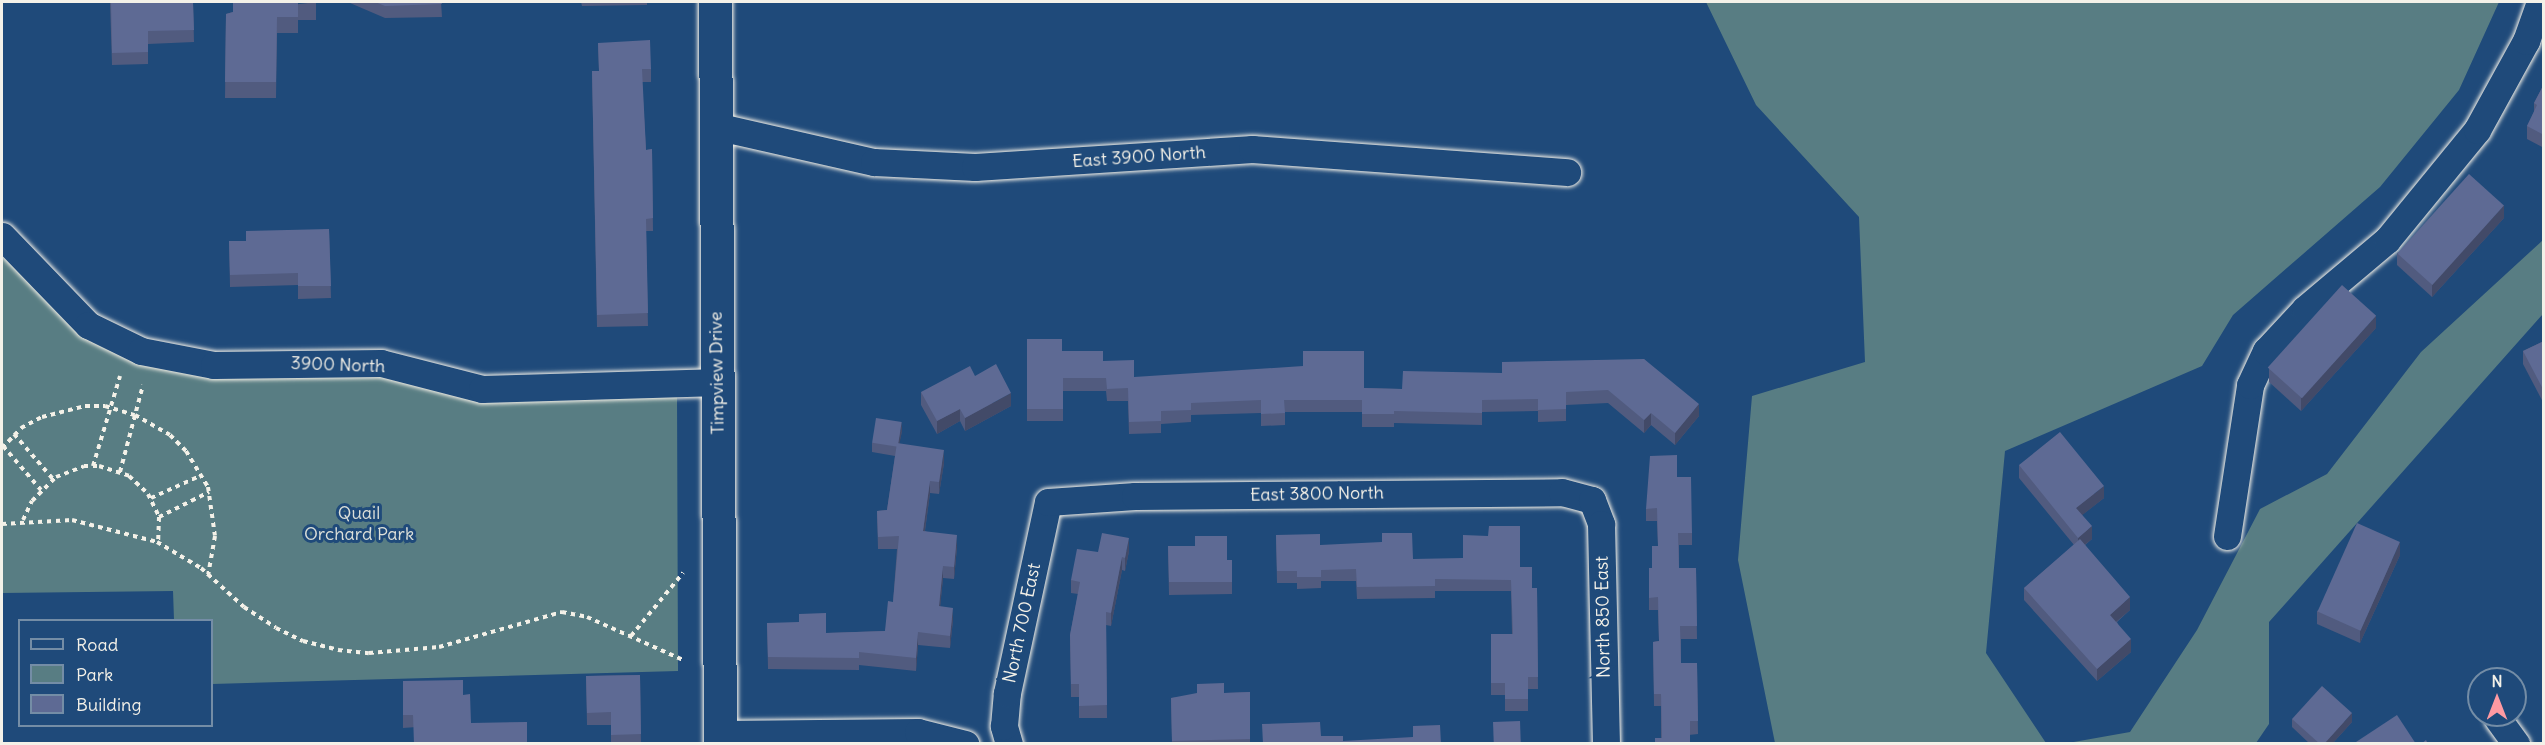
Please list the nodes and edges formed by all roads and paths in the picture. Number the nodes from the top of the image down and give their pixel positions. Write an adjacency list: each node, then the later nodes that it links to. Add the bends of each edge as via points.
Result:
1 (715, 2): 3 (street, Timpview Drive)
2 (2540, 2): 25 (street, via 2526,40 2477,130 2387,240 2305,309 2266,351 2250,385)
3 (715, 126): 4 (street, East 3900 North, via 874,162 975,168 1252,149); 7 (street, Timpview Drive)
4 (1567, 172)
5 (2, 236): 7 (street, 3900 North, via 88,324 141,351 214,364 381,363 482,389)
6 (120, 376): 9 (path)
7 (717, 382): 32 (street, Timpview Drive)
8 (143, 385): 10 (path)
9 (110, 408): 10 (path); 11 (path, via 66,409 42,417); 13 (path)
10 (135, 415): 14 (path); 15 (path, via 170,435)
11 (14, 434): 12 (path); 16 (path)
12 (2, 447): 17 (path)
13 (93, 466): 14 (path); 16 (path, via 69,470)
14 (120, 472): 19 (path)
15 (202, 475): 18 (path); 19 (path)
16 (53, 479): 17 (path)
17 (41, 490): 23 (path)
18 (209, 492): 22 (path); 28 (path, via 215,536)
19 (151, 498): 22 (path)
20 (1585, 499): 21 (street, East 3800 North, via 1562,492 1539,492 1135,496); 35 (street, North 850 East, via 1592,500 1601,524)
21 (1048, 502): 34 (street, North 700 East, via 1007,693 1004,726)
22 (159, 517): 26 (path)
23 (23, 520): 24 (path); 26 (path, via 72,520)
24 (2, 524)
25 (2227, 536)
26 (158, 542): 28 (path)
27 (683, 573): 29 (path)
28 (208, 574): 29 (path, via 276,628 303,641 338,650 369,653 439,647 562,612 587,617)
29 (631, 636): 30 (path)
30 (684, 660)
31 (2504, 727): 36 (street)
32 (720, 739): 33 (street, via 918,732)
33 (965, 744)
34 (1009, 744)
35 (1606, 744)
36 (2516, 744)

